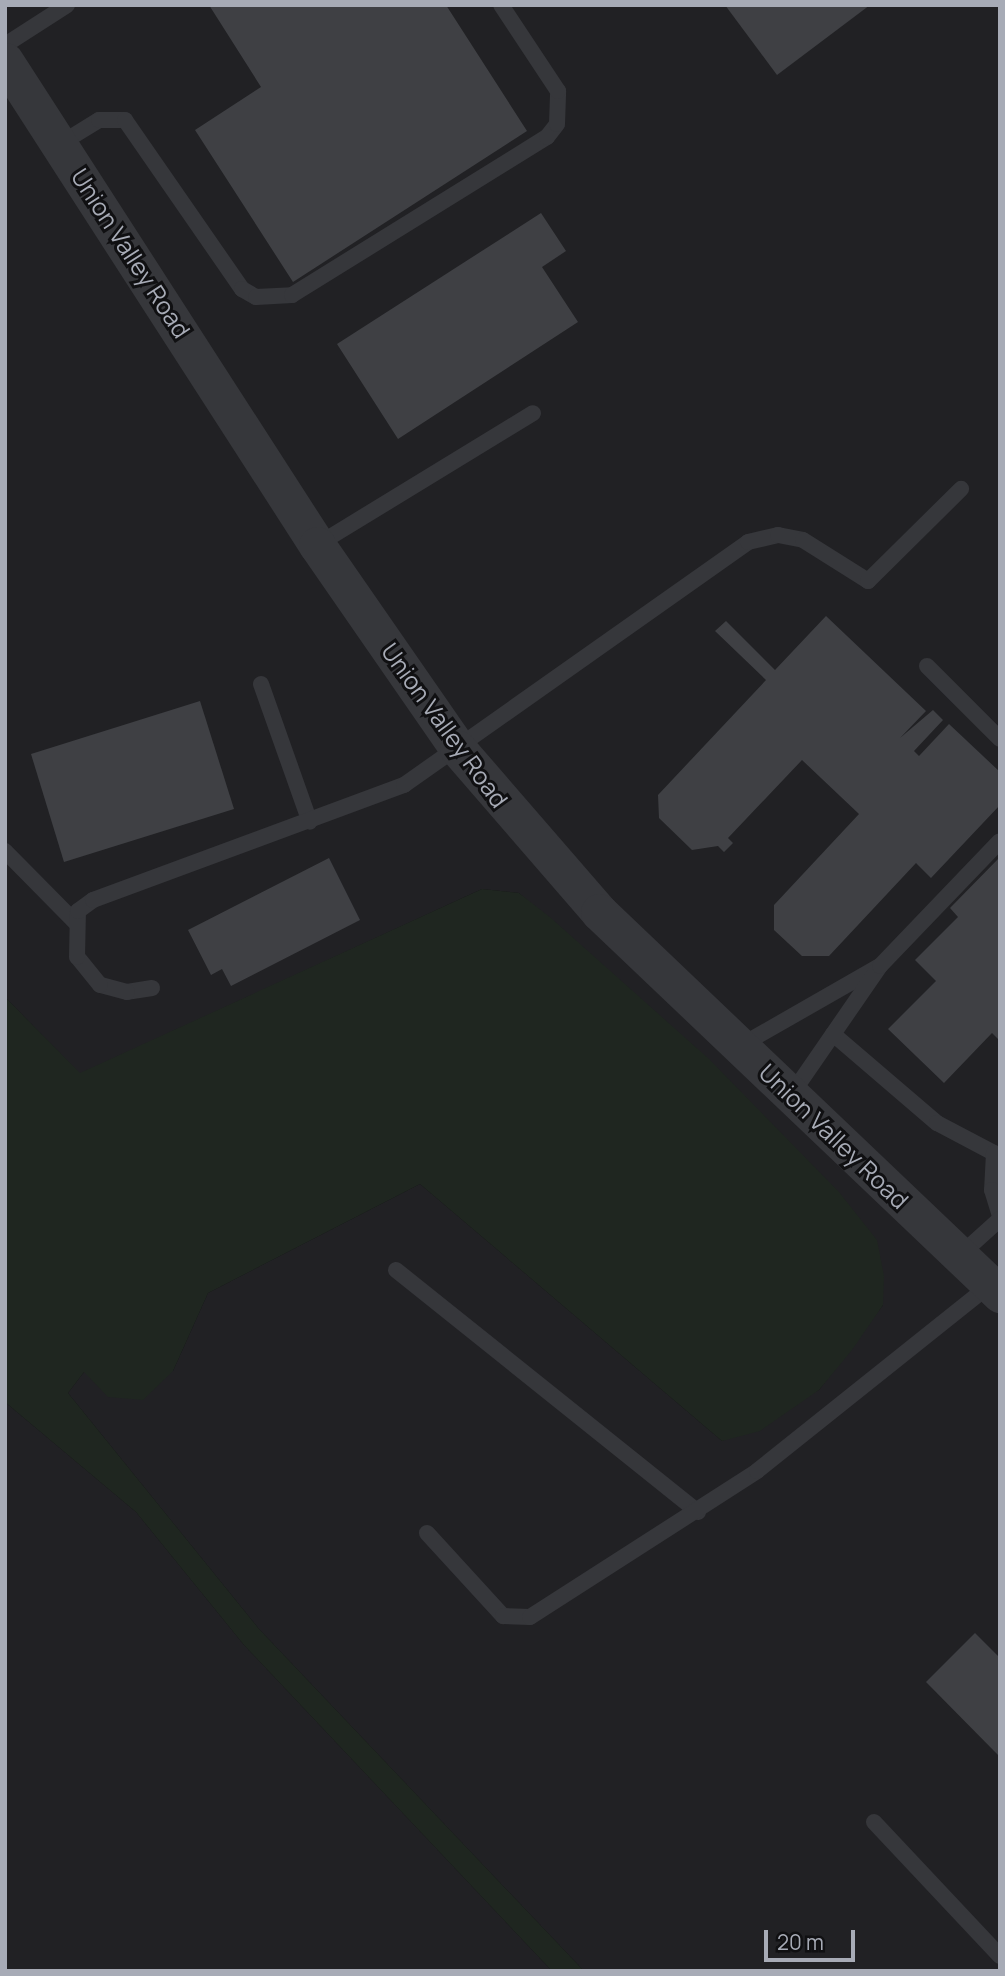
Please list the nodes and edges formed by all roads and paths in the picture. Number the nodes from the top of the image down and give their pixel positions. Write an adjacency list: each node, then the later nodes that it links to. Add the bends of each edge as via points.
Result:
1 (67, 5): 3 (lane)
2 (500, 5): 5 (lane, via 558,91 562,110 547,136 326,278 274,298 242,289 125,120 99,120)
3 (5, 45)
4 (5, 61): 5 (street, Union Valley Road)
5 (60, 144): 8 (street, Union Valley Road)
6 (533, 414): 8 (lane)
7 (961, 489): 12 (lane, via 868,581 803,540 778,535 748,542)
8 (317, 545): 12 (street, Union Valley Road)
9 (927, 666): 11 (lane)
10 (261, 684): 13 (lane)
11 (1000, 739)
12 (458, 749): 13 (lane, via 404,785); 20 (street, Union Valley Road, via 599,912)
13 (310, 822): 16 (lane, via 93,900)
14 (1000, 841): 17 (lane)
15 (5, 851): 16 (lane)
16 (75, 922): 18 (lane, via 76,957 100,985 127,992)
17 (880, 966): 19 (lane); 20 (lane)
18 (152, 988)
19 (833, 1034): 21 (lane); 22 (lane, via 937,1123 994,1153 992,1191)
20 (740, 1046): 21 (street, Union Valley Road)
21 (791, 1095): 23 (street, Union Valley Road)
22 (1000, 1218): 23 (lane)
23 (959, 1256): 25 (street, Union Valley Road)
24 (396, 1270): 26 (lane)
25 (995, 1290): 26 (lane)
26 (698, 1513): 27 (lane, via 530,1617 503,1616)
27 (427, 1533)
28 (874, 1822): 29 (lane)
29 (1000, 1956)

